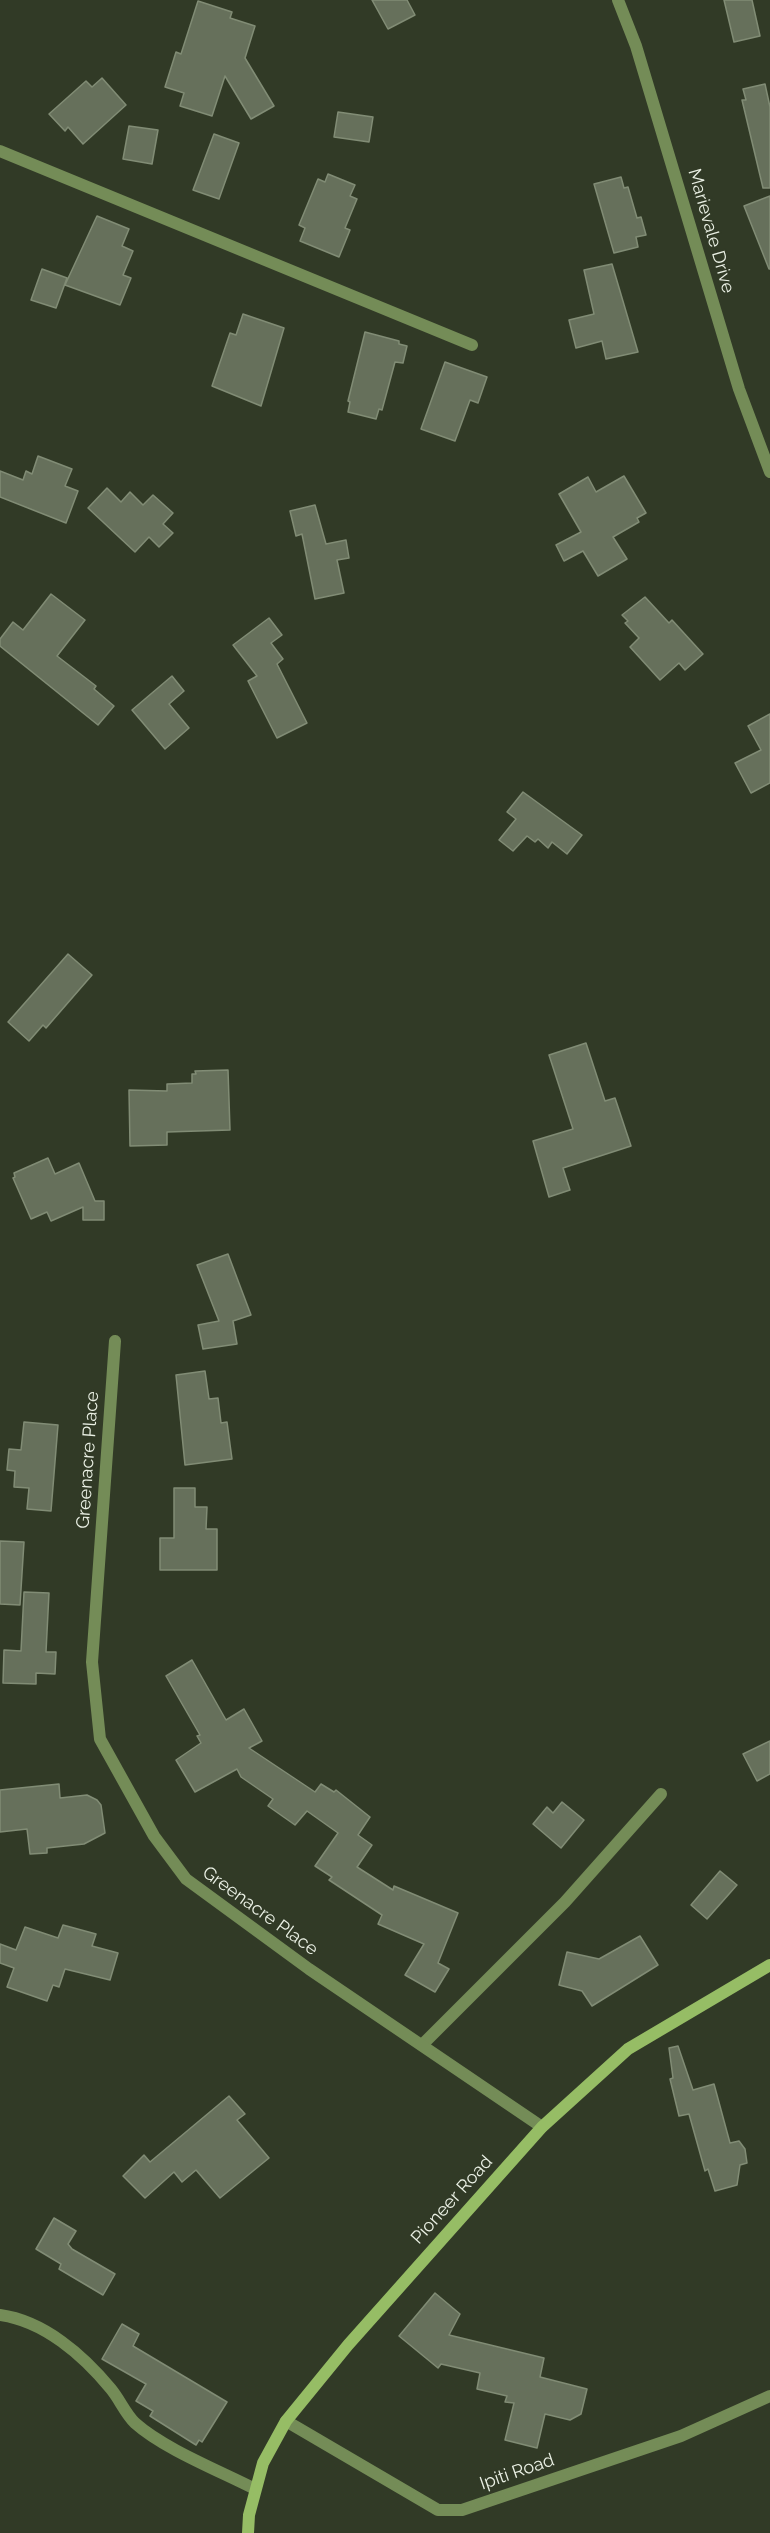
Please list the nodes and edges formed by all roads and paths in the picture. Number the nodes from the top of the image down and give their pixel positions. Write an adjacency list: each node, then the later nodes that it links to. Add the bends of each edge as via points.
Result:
1 (618, 0): 4 (street, Marievale Drive, via 636,46 739,389)
2 (0, 151): 3 (street)
3 (472, 345)
4 (770, 472)
5 (114, 1341): 8 (street, Greenacre Place, via 92,1662 100,1739 154,1836 186,1879)
6 (661, 1794): 8 (street, via 565,1902)
7 (770, 1965): 9 (main road, Pioneer Road, via 628,2049)
8 (422, 2046): 9 (street, Greenacre Place)
9 (542, 2127): 12 (main road, Pioneer Road, via 356,2336)
10 (0, 2314): 13 (street, via 24,2319 60,2342 105,2382 136,2423 157,2438)
11 (770, 2396): 12 (street, Ipiti Road, via 681,2436 462,2510 438,2510)
12 (286, 2421): 13 (main road, Pioneer Road, via 263,2463)
13 (255, 2489): 14 (main road, Pioneer Road)
14 (248, 2533)

